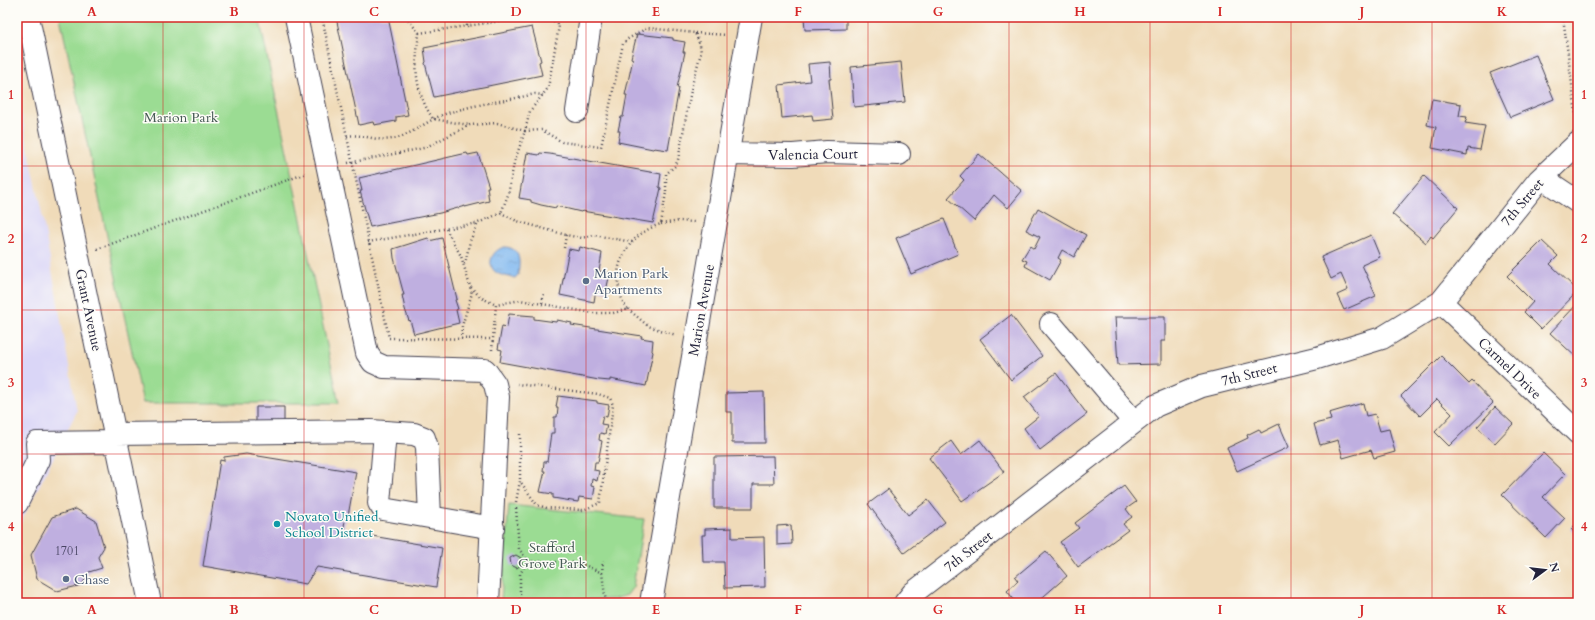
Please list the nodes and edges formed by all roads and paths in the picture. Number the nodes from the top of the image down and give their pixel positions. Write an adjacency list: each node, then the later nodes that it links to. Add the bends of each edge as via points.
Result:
1 (28, 17): 54 (street, Grant Avenue)
2 (296, 17): 57 (street, via 367,353 373,362 384,367 486,370 495,384 498,397)
3 (322, 17): 21 (path)
4 (406, 17): 13 (path)
5 (466, 17): 11 (path)
6 (474, 17): 11 (path)
7 (515, 17): 11 (path)
8 (550, 17): 15 (path, via 559,26 548,88)
9 (591, 17): 16 (street)
10 (1563, 17): 20 (path)
11 (467, 26): 13 (path)
12 (749, 27): 14 (path); 22 (street, Marion Avenue)
13 (419, 33): 17 (path, via 415,74 423,100)
14 (695, 33): 19 (path, via 647,28 626,40 619,60 613,100 601,147 562,142 542,130); 30 (path, via 701,53 692,85 678,160 666,174)
15 (543, 95): 17 (path, via 500,100 460,109); 19 (path, via 530,111)
16 (578, 111)
17 (433, 119): 18 (path); 21 (path, via 394,139 382,140 357,134)
18 (470, 125): 19 (path, via 497,123); 24 (path, via 424,148)
19 (525, 131): 28 (path, via 514,163 508,195)
20 (1578, 133): 26 (street, 7th Street)
21 (347, 136): 24 (path)
22 (728, 154): 23 (street, Valencia Court); 31 (street, Marion Avenue)
23 (899, 154)
24 (352, 162): 34 (path)
25 (292, 177): 36 (path)
26 (1542, 178): 27 (street); 41 (street, 7th Street)
27 (1578, 202)
28 (500, 212): 29 (path); 33 (path, via 517,221)
29 (478, 223): 32 (path); 38 (path, via 470,241)
30 (661, 224): 31 (path, via 680,221); 35 (path, via 644,232)
31 (716, 224): 48 (street, Marion Avenue)
32 (446, 229): 34 (path); 38 (path)
33 (566, 235): 35 (path); 37 (path)
34 (368, 242): 46 (path, via 390,338)
35 (633, 242): 44 (path, via 622,257 618,274 620,294)
36 (110, 245)
37 (564, 248)
38 (464, 266): 39 (path)
39 (471, 287): 43 (path, via 480,297); 46 (path, via 472,293 462,326)
40 (544, 293): 42 (path)
41 (1441, 302): 51 (street, 7th Street, via 1382,338 1317,358 1202,386 1155,406); 53 (street, Carmel Drive)
42 (542, 303): 43 (path, via 520,300); 44 (path, via 593,313 613,313)
43 (496, 305): 47 (path)
44 (628, 309): 48 (path, via 648,326 661,332)
45 (1051, 324): 51 (street)
46 (461, 339): 47 (path)
47 (493, 339): 49 (path)
48 (695, 339): 65 (street, Marion Avenue)
49 (492, 355)
50 (512, 384): 58 (path, via 598,394 610,398 613,405 600,502 583,510 547,508 537,505 520,481 516,505 519,549)
51 (1134, 422): 66 (street, 7th Street, via 913,593)
52 (384, 432): 54 (street); 56 (street, via 414,434 424,438 428,447); 56 (street, via 379,503 384,509)
53 (1578, 433)
54 (116, 438): 55 (street, via 37,443 38,460); 61 (street, Grant Avenue)
55 (17, 503)
56 (430, 517): 57 (street)
57 (493, 528): 62 (street)
58 (528, 561): 60 (path, via 580,563); 63 (path, via 520,574)
59 (604, 561): 60 (path)
60 (602, 573): 64 (path)
61 (150, 603)
62 (488, 603)
63 (520, 603)
64 (606, 603)
65 (651, 603)
66 (905, 603)

